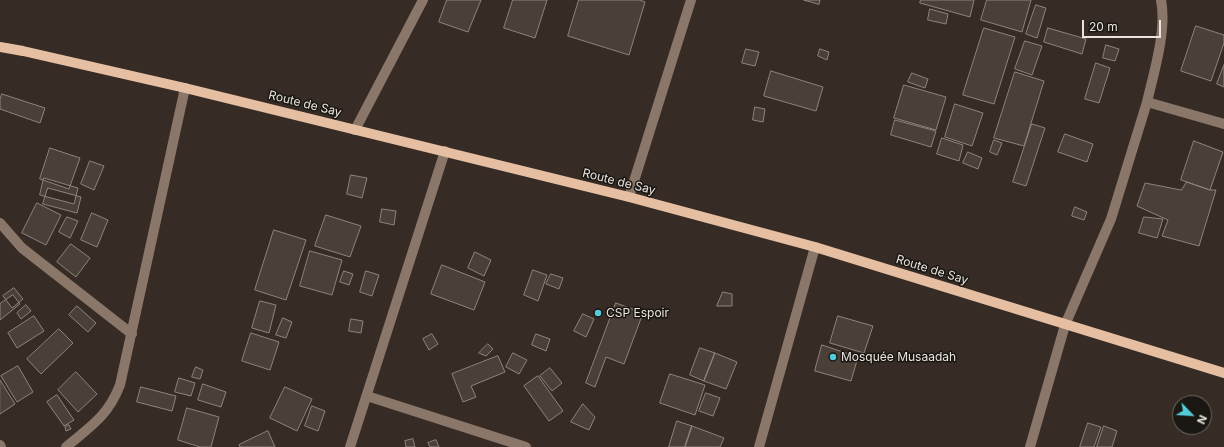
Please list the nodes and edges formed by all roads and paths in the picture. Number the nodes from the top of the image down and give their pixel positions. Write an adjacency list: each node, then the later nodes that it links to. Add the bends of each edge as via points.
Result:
1 (423, 0): 8 (street)
2 (691, 0): 10 (street)
3 (1161, 0): 6 (street, via 1163,26)
4 (0, 47): 5 (main road, Route de Say)
5 (184, 88): 8 (main road, Route de Say); 14 (street)
6 (1147, 102): 7 (street); 13 (street, via 1111,219)
7 (1224, 124)
8 (355, 130): 9 (main road, Route de Say)
9 (445, 152): 10 (main road, Route de Say); 16 (street)
10 (629, 197): 12 (main road, Route de Say)
11 (0, 223): 14 (street, via 22,248)
12 (815, 247): 13 (main road, Route de Say); 20 (street)
13 (1065, 325): 15 (main road, Route de Say); 21 (street)
14 (132, 334): 17 (street, via 120,385 111,405)
15 (1224, 374)
16 (366, 396): 18 (street); 19 (street)
17 (66, 447)
18 (350, 447)
19 (526, 447)
20 (759, 447)
21 (1030, 447)

